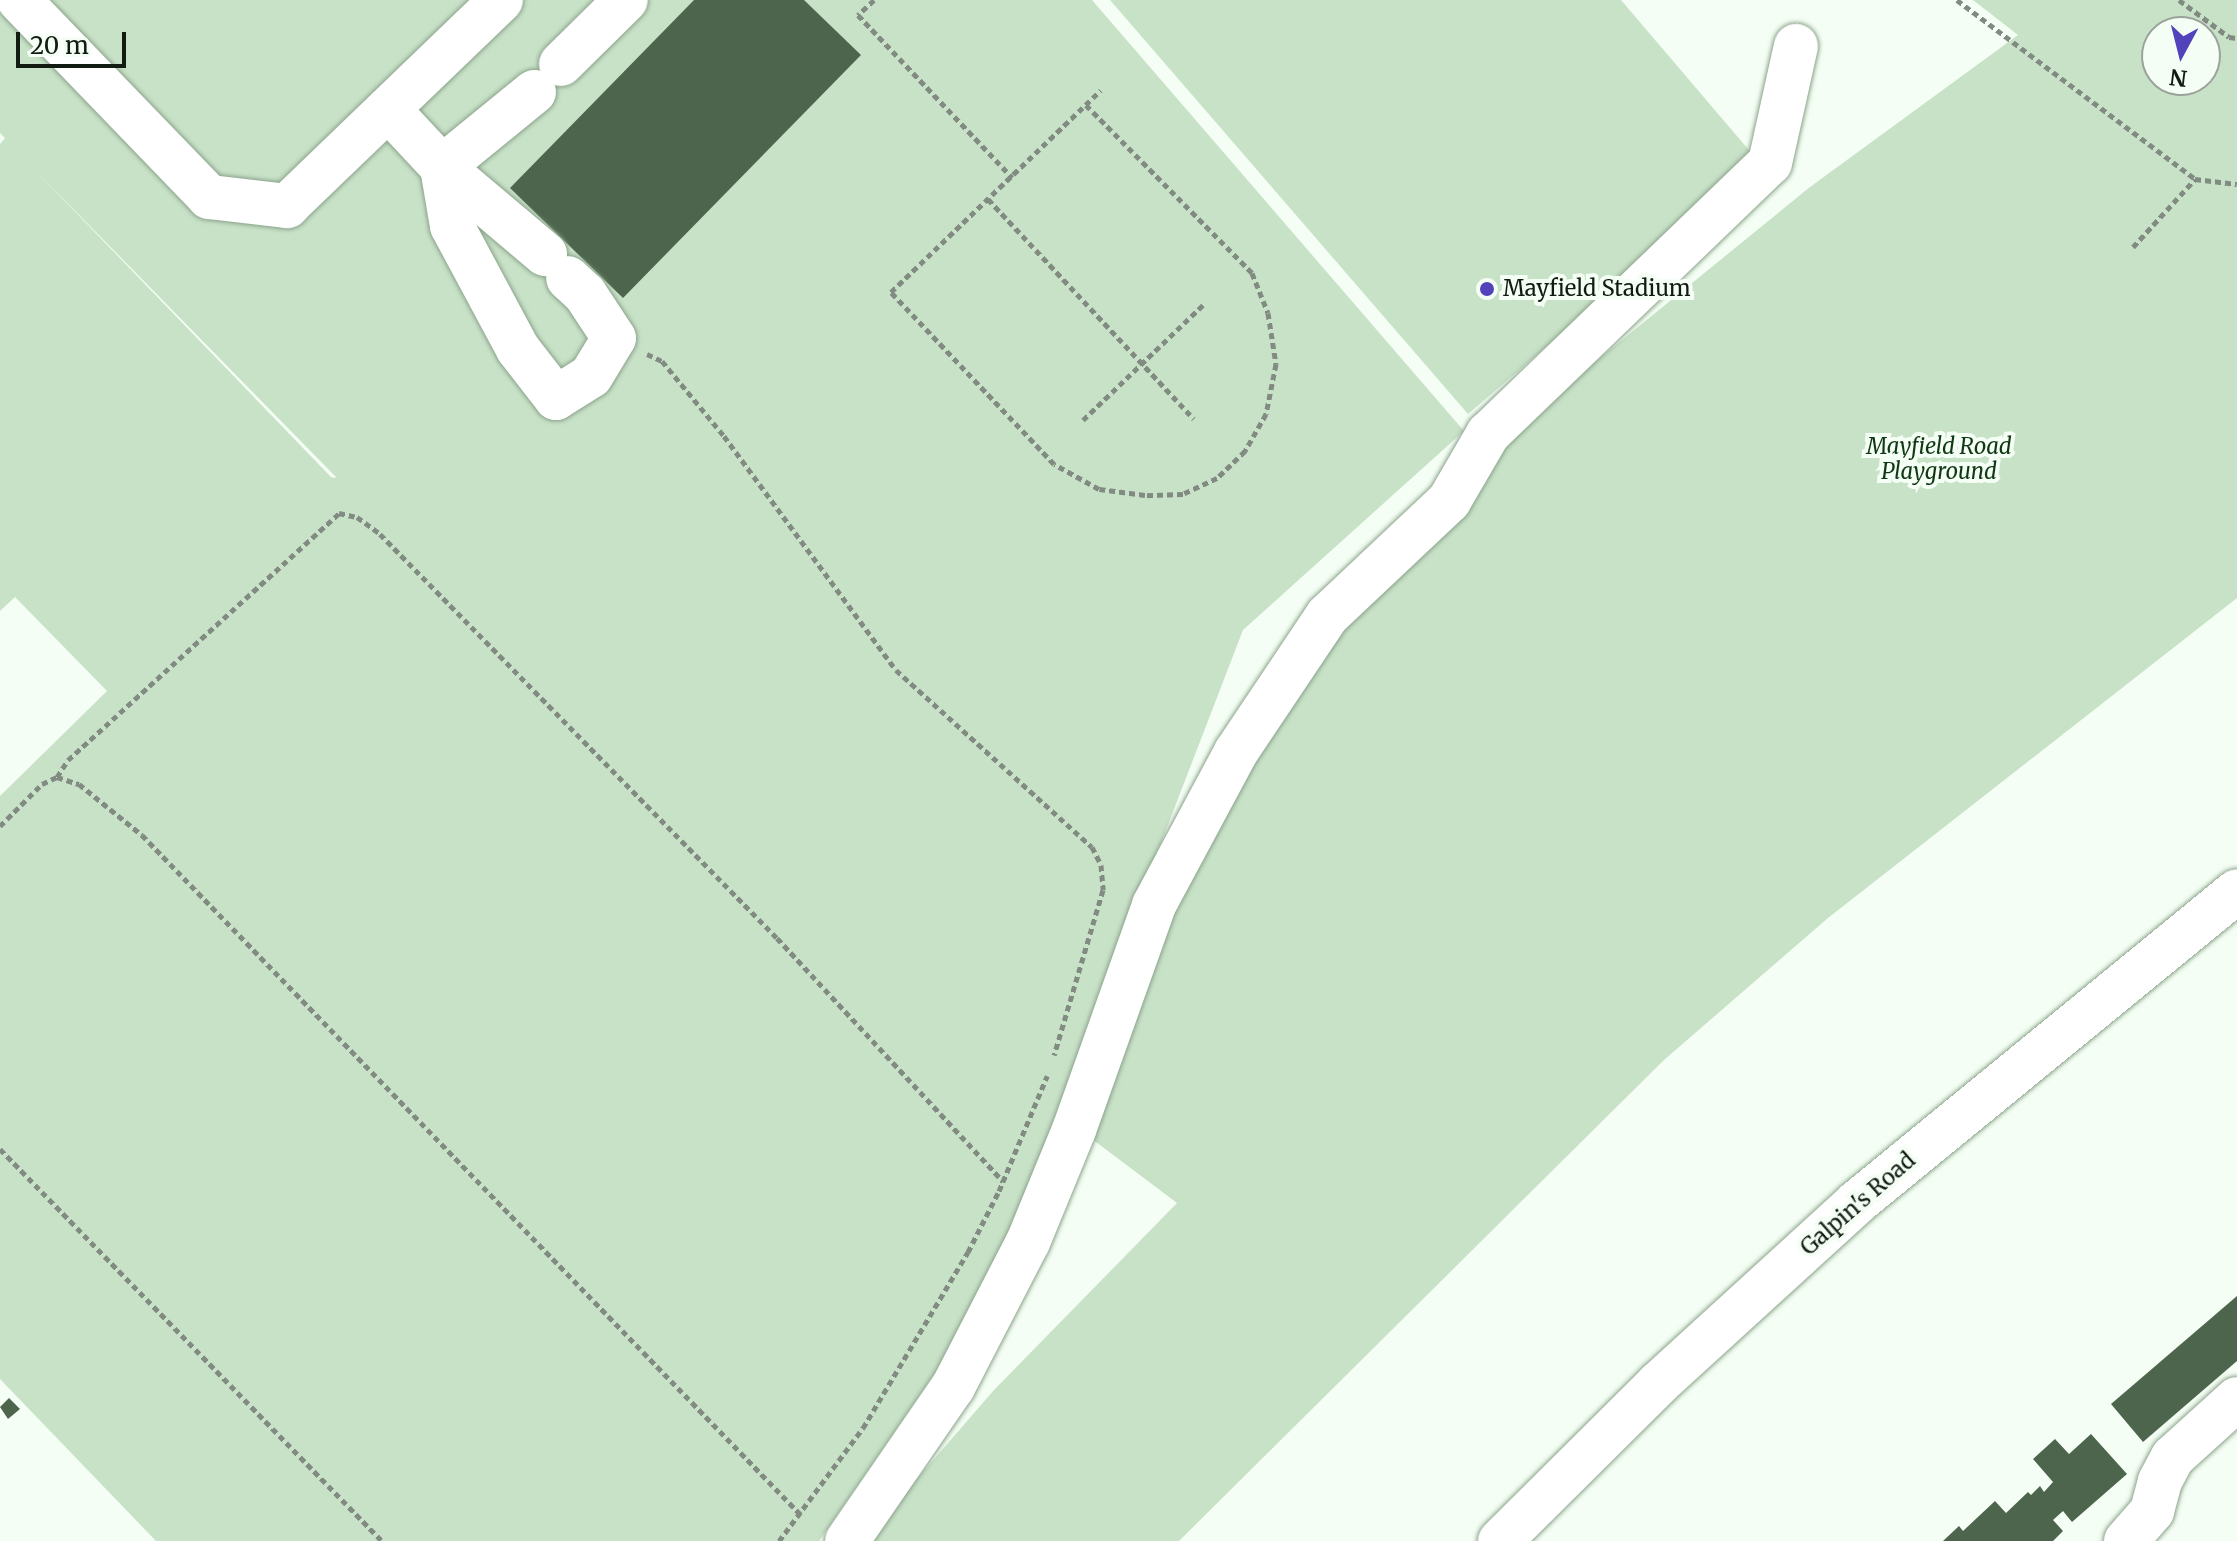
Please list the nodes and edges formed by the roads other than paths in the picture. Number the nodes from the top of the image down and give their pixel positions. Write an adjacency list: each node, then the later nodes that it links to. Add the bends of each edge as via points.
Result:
1 (19, 0): 5 (street, via 209,197 287,206)
2 (501, 0): 5 (street)
3 (605, 8): 6 (street, via 548,78)
4 (1796, 46): 10 (street, via 1770,163 1488,434 1449,501 1327,616 1236,752 1154,905 1028,1242 953,1387)
5 (388, 109): 6 (street)
6 (442, 167): 6 (street, via 452,226 518,349 556,398 591,376 614,338 585,294 557,266)
7 (2237, 891): 11 (street, Galpin's Road, via 1856,1203 1658,1384)
8 (2237, 1399): 9 (street, via 2173,1457)
9 (2139, 1537)
10 (847, 1541)
11 (1500, 1541)

